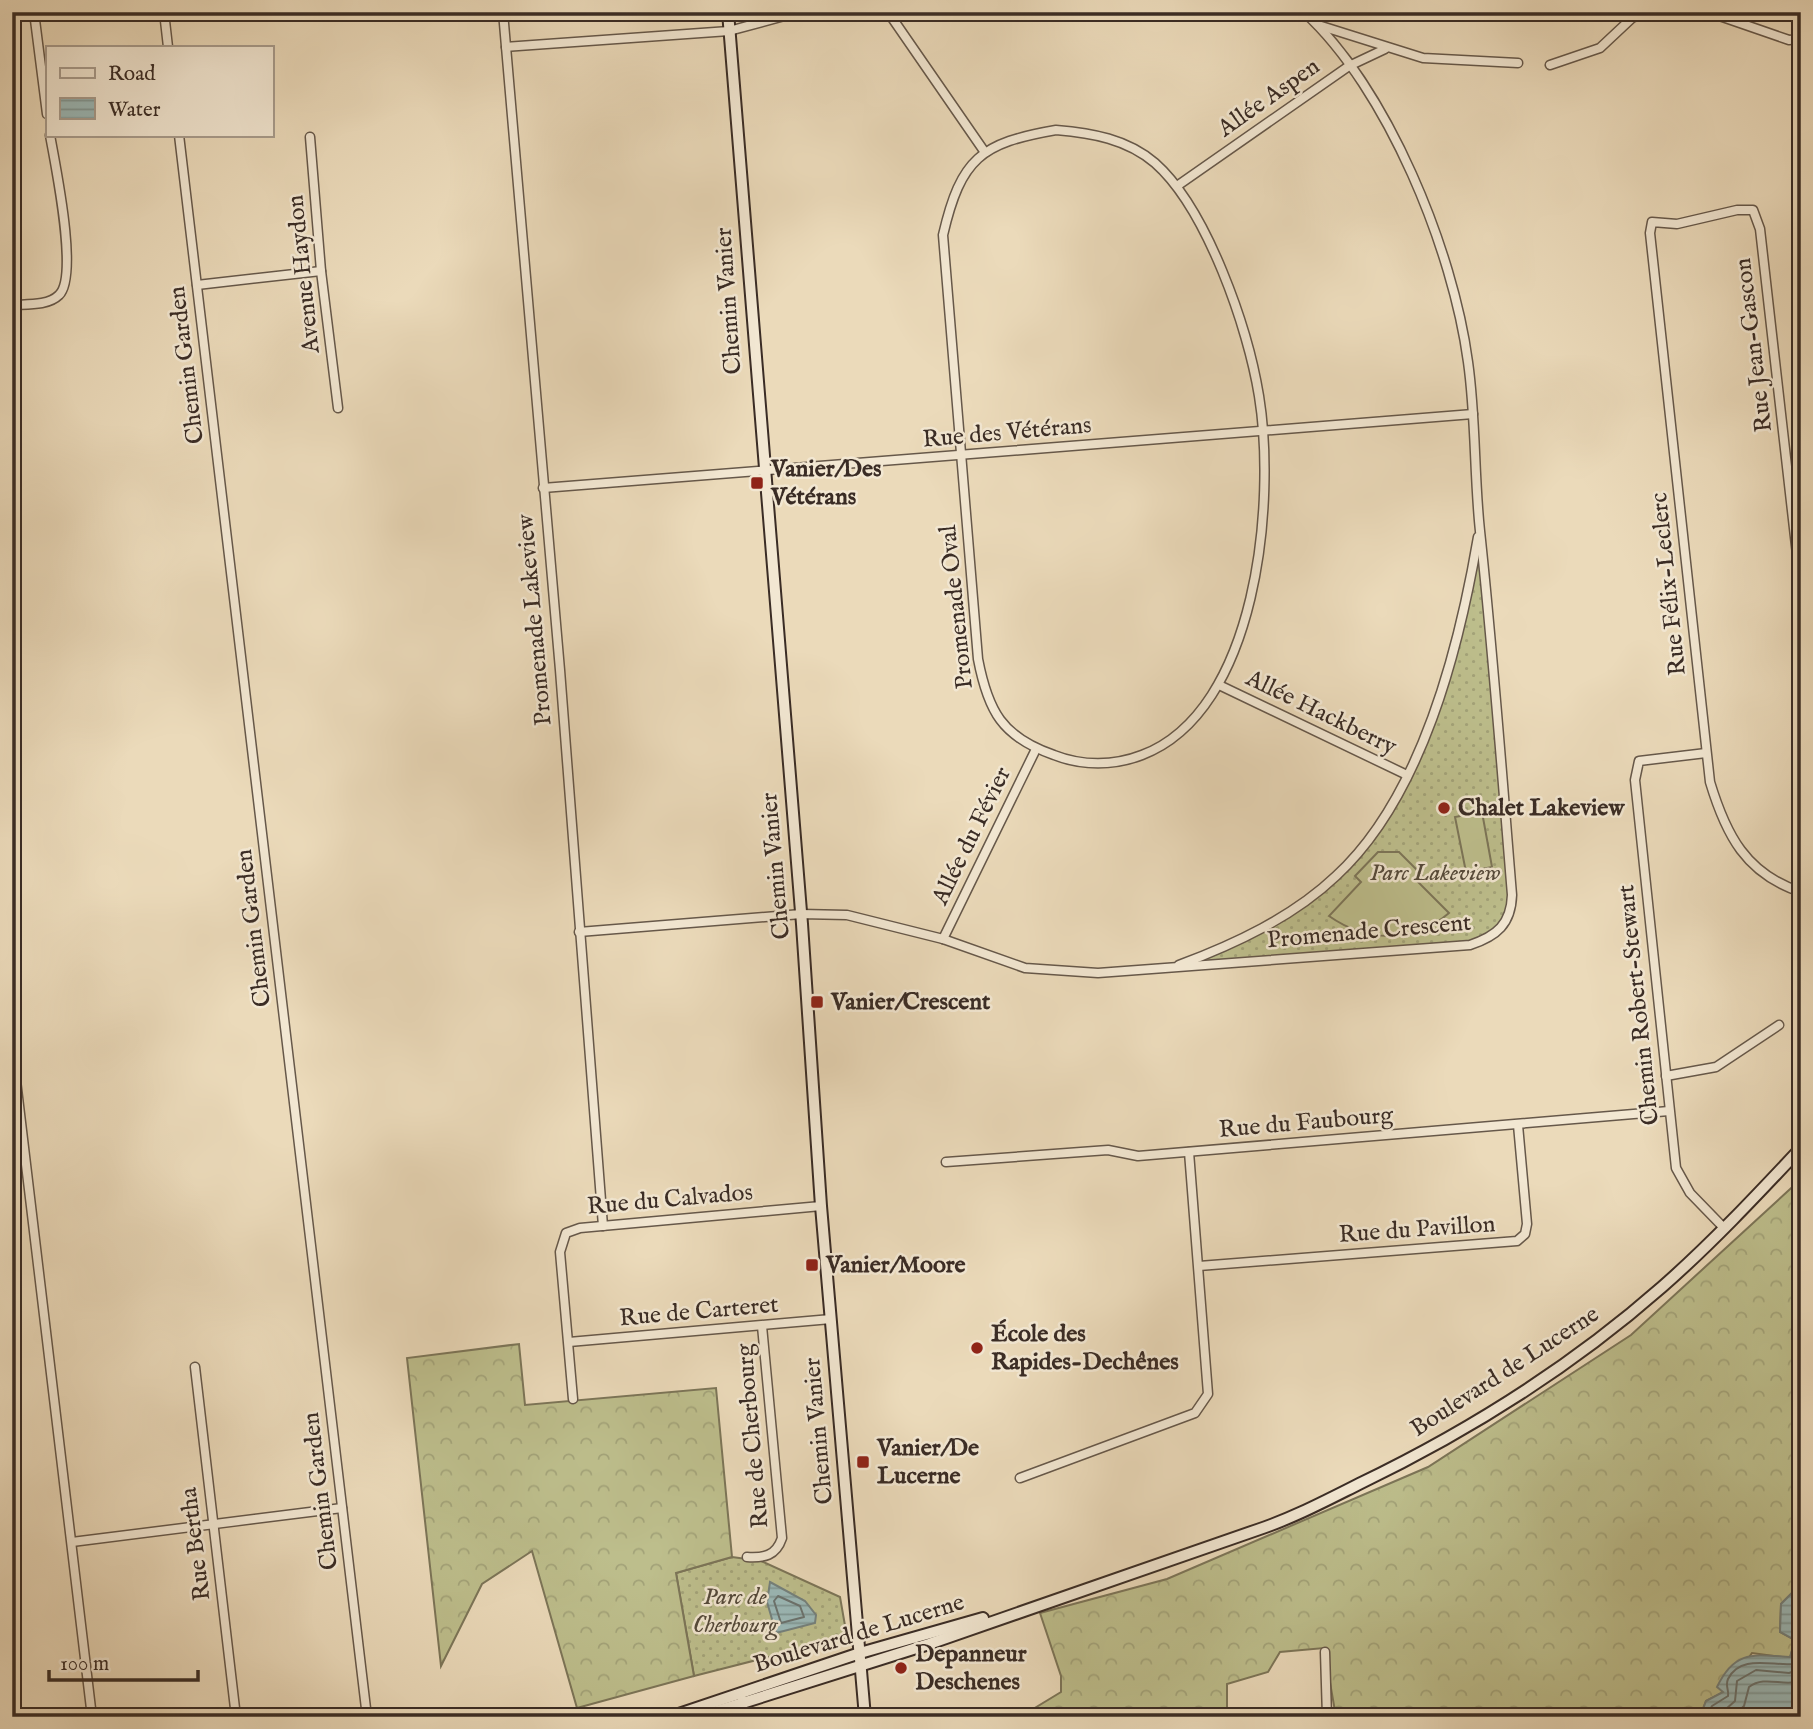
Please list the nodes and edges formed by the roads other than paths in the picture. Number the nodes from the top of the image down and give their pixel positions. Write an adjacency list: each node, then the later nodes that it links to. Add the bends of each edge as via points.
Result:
1 (34, 12): 19 (street)
2 (164, 12): 13 (street)
3 (503, 12): 14 (street, Promenade Lakeview)
4 (728, 12): 11 (street, Chemin Vanier)
5 (799, 12): 11 (street)
6 (888, 12): 23 (street)
7 (1304, 12): 10 (street, Promenade Crescent)
8 (1645, 12): 17 (street, via 1600,48)
9 (1708, 12): 12 (street, via 1789,40)
10 (1318, 25): 15 (street); 18 (street, Promenade Crescent)
11 (729, 30): 14 (street); 33 (street, Chemin Vanier)
12 (1801, 39)
13 (168, 46)
14 (506, 47): 34 (street, Promenade Lakeview)
15 (1385, 49): 16 (street, via 1423,58); 18 (street, Allée Aspen)
16 (1518, 63)
17 (1550, 65)
18 (1349, 66): 24 (street, Allée Aspen); 30 (street, Promenade Crescent, via 1391,135 1429,218 1458,307)
19 (46, 106)
20 (50, 136): 28 (street, via 66,247 66,283 52,300)
21 (179, 136): 27 (street, Chemin Garden)
22 (310, 136): 26 (street, Avenue Haydon)
23 (984, 151): 24 (street, Promenade Oval, via 1020,136 1056,130 1093,133 1125,144 1153,161); 32 (street, Promenade Oval, via 964,176 943,235)
24 (1177, 186): 31 (street, Promenade Oval, via 1222,270 1250,356)
25 (1650, 233): 36 (street, Rue Jean-Gascon, via 1652,222 1677,224 1753,210 1760,229); 39 (street, Rue Félix-Leclerc)
26 (321, 271): 27 (street); 29 (street, Avenue Haydon)
27 (197, 285): 64 (street, Chemin Garden)
28 (12, 305)
29 (338, 408)
30 (1473, 414): 31 (street, Rue des Vétérans); 35 (street, Promenade Crescent)
31 (1263, 431): 32 (street, Rue des Vétérans); 37 (street, Promenade Oval, via 1264,516 1259,559 1250,600)
32 (962, 456): 33 (street, Rue des Vétérans); 38 (street, Promenade Oval, via 983,684 1000,721)
33 (763, 472): 34 (street, Rue des Vétérans); 42 (street, Chemin Vanier)
34 (543, 488): 43 (street, Promenade Lakeview)
35 (1479, 527): 40 (street, Promenade Crescent, via 1441,688); 45 (street, Promenade Crescent, via 1512,895 1508,920 1500,931 1470,945)
36 (1801, 590)
37 (1219, 685): 38 (street, Promenade Oval, via 1181,732 1157,750 1130,760 1101,764 1069,761); 40 (street, Allée Hackberry)
38 (1036, 749): 44 (street, Allée du Févier)
39 (1706, 752): 41 (street, Rue Félix-Leclerc, via 1713,794 1741,853 1762,874); 48 (street, Chemin Robert-Stewart, via 1639,761 1635,780)
40 (1407, 775): 45 (street, Promenade Crescent, via 1372,833 1336,877 1283,916)
41 (1801, 892)
42 (801, 914): 43 (street, Promenade Crescent); 44 (street, Promenade Crescent, via 847,915); 54 (street, Chemin Vanier)
43 (579, 932): 55 (street, Promenade Lakeview)
44 (943, 939): 45 (street, Promenade Crescent, via 1025,968 1098,973)
45 (1167, 969)
46 (1779, 1025): 48 (street, via 1716,1067)
47 (12, 1047): 66 (street)
48 (1666, 1076): 49 (street, Chemin Robert-Stewart)
49 (1669, 1111): 50 (street, Rue du Faubourg); 56 (street, Chemin Robert-Stewart, via 1679,1176)
50 (1518, 1125): 52 (street, Rue du Faubourg); 57 (street, Rue du Pavillon, via 1527,1224 1517,1241)
51 (1801, 1148): 56 (street, Boulevard de Lucerne)
52 (1189, 1152): 53 (street, Rue du Faubourg, via 1128,1157 1108,1150); 57 (street)
53 (946, 1162)
54 (821, 1206): 55 (street, Rue du Calvados); 58 (street, Chemin Vanier)
55 (603, 1226): 60 (street, Rue du Calvados, via 572,1229 560,1244)
56 (1724, 1228): 69 (street, Boulevard de Lucerne, via 1585,1350 1465,1430 1301,1514)
57 (1199, 1266): 63 (street, via 1208,1394 1195,1413)
58 (831, 1319): 59 (street, Rue de Carteret); 69 (street, Chemin Vanier)
59 (762, 1326): 60 (street, Rue de Carteret); 67 (street, Rue de Cherbourg, via 782,1538 776,1550 764,1558)
60 (569, 1342): 62 (street, Rue du Calvados)
61 (195, 1367): 65 (street, Rue Bertha)
62 (573, 1399)
63 (1020, 1478)
64 (342, 1508): 65 (street); 74 (street, Chemin Garden)
65 (213, 1524): 66 (street); 73 (street, Rue Bertha)
66 (72, 1542): 72 (street)
67 (747, 1557)
68 (1325, 1652): 79 (street)
69 (861, 1659): 70 (street, Boulevard de Lucerne); 71 (street, Boulevard de Lucerne); 78 (street, Chemin Vanier)
70 (741, 1692): 71 (street); 75 (street, Boulevard de Lucerne)
71 (743, 1705): 76 (street, Boulevard de Lucerne); 77 (street)
72 (92, 1717)
73 (236, 1717)
74 (367, 1717)
75 (670, 1717)
76 (698, 1717)
77 (744, 1717)
78 (865, 1717)
79 (1327, 1717)

